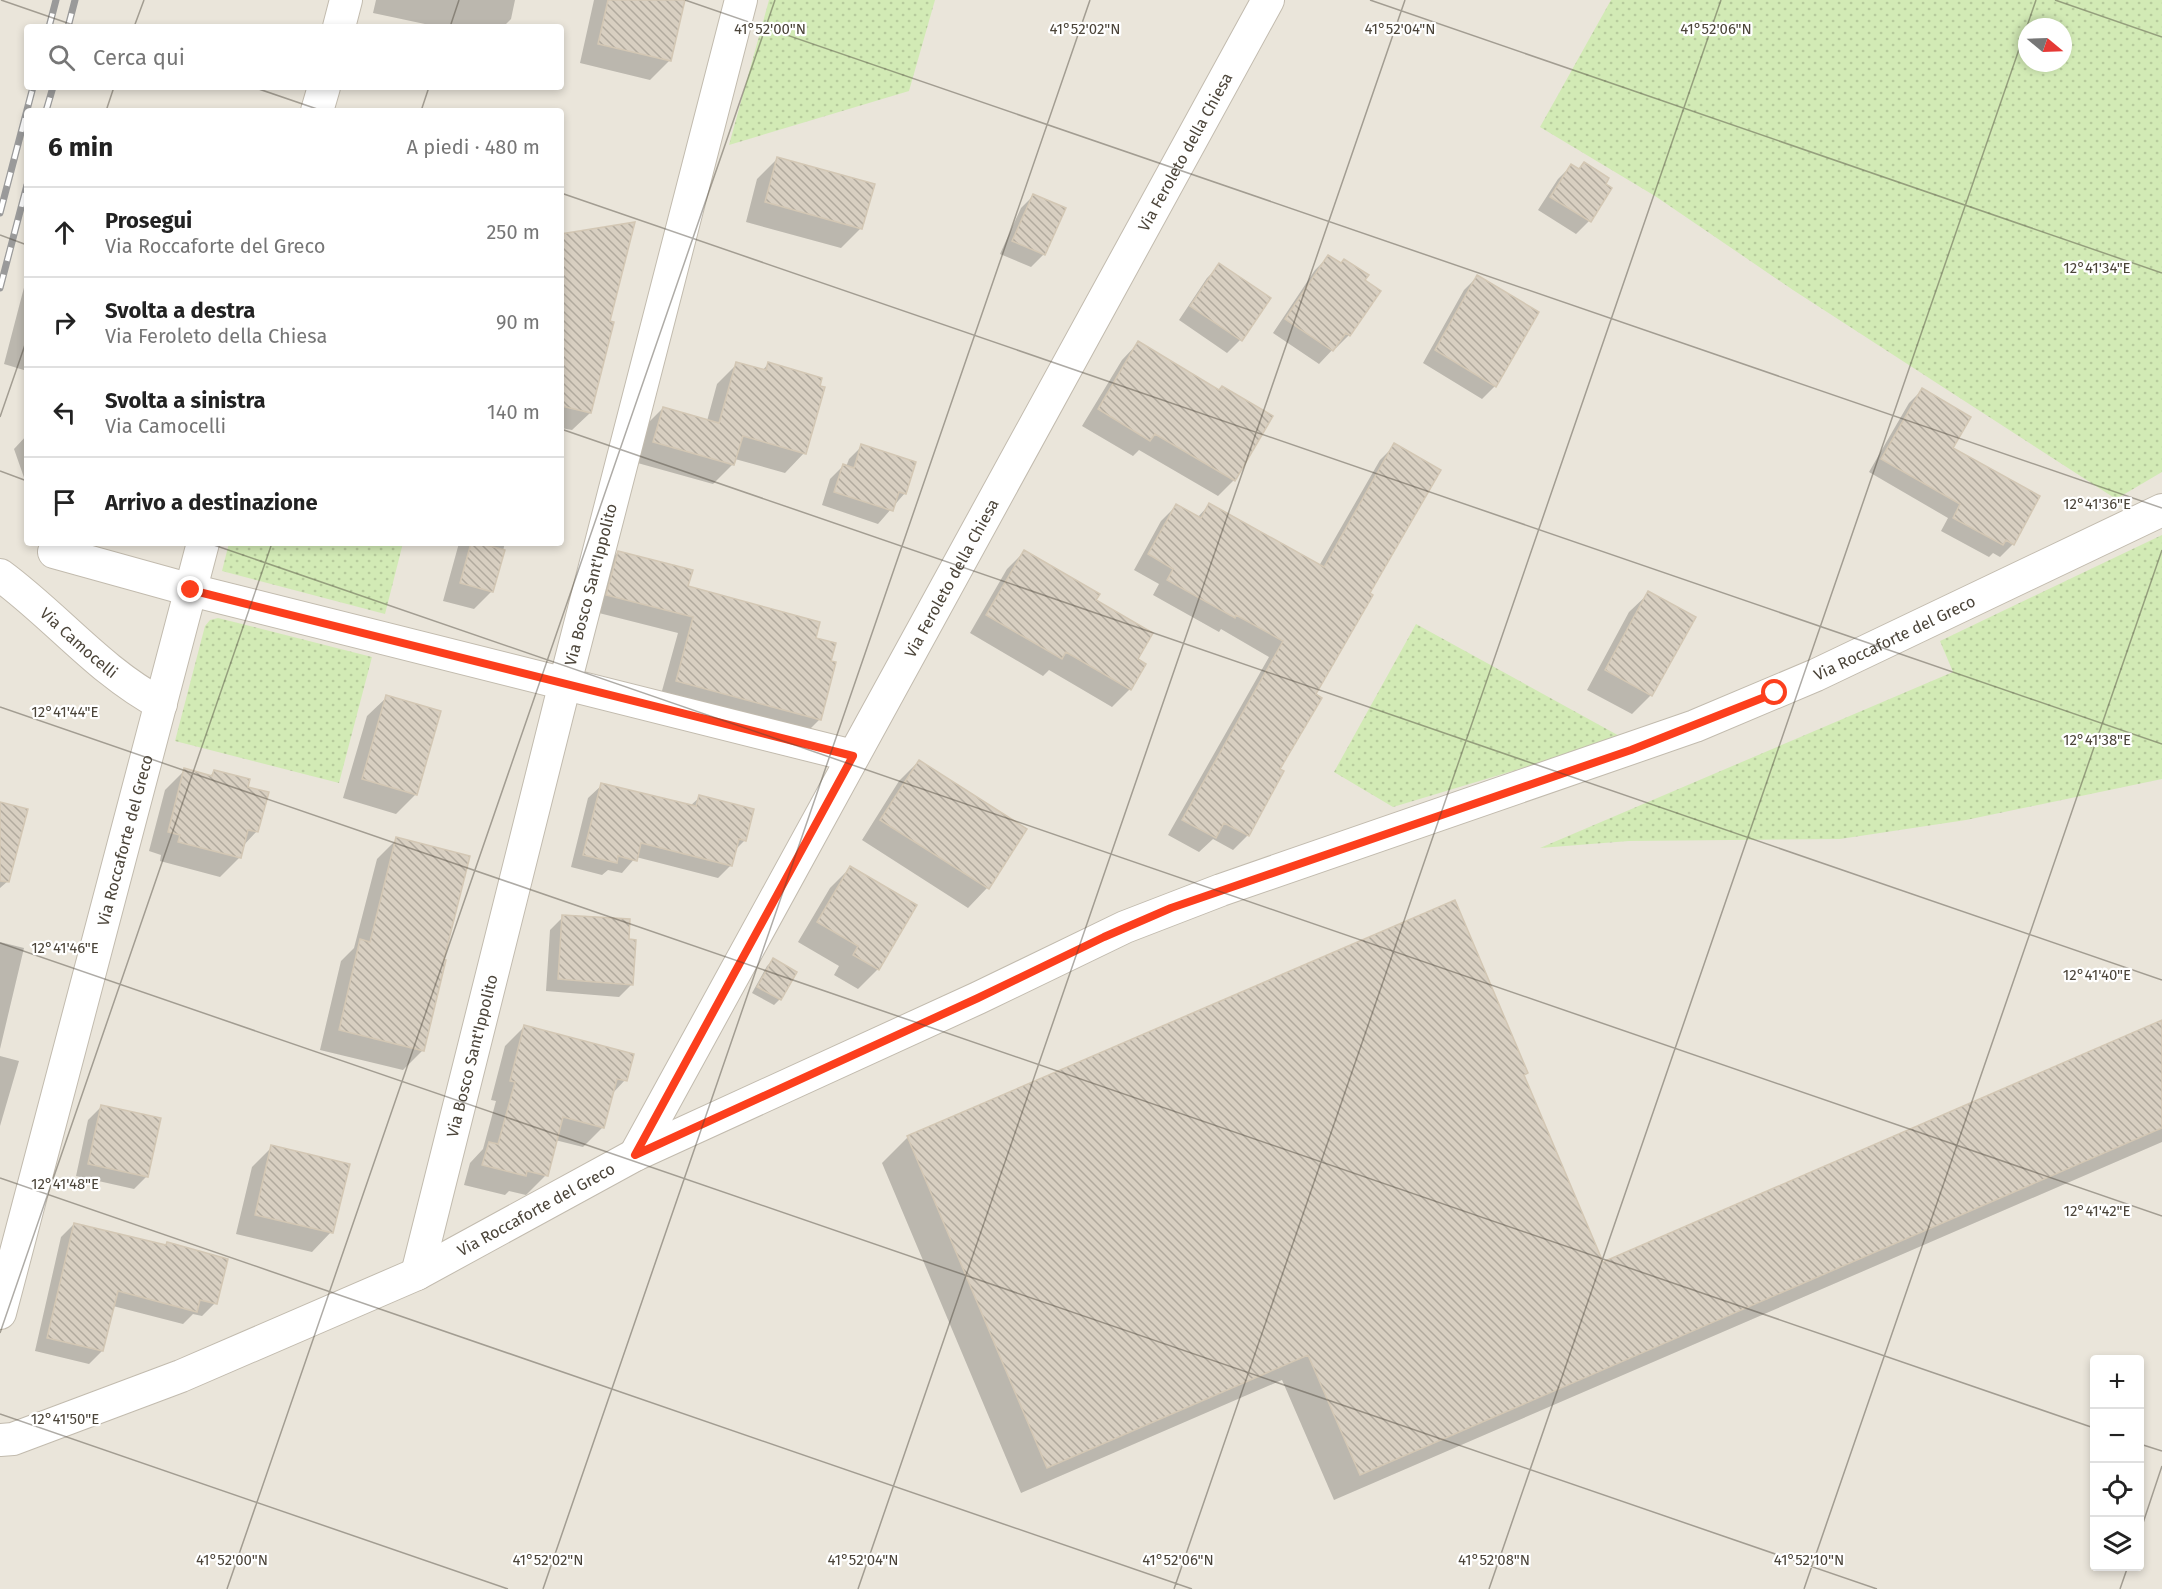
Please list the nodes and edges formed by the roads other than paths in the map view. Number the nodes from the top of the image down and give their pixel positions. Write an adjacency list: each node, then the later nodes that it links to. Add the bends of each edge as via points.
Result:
1 (346, 0): 4 (street)
2 (741, 0): 12 (street, Via Bosco Sant'Ippolito)
3 (1268, 0): 14 (street, Via Feroleto della Chiesa)
4 (340, 24)
5 (323, 90): 6 (street)
6 (318, 108)
7 (2162, 510): 15 (street, Via Roccaforte del Greco, via 1816,675 1704,722 1125,927)
8 (202, 546): 11 (street, Via Roccaforte del Greco)
9 (54, 552): 11 (street)
10 (0, 575): 13 (street, Via Camocelli, via 101,664)
11 (191, 590): 12 (street); 13 (street, Via Roccaforte del Greco)
12 (565, 683): 14 (street); 16 (street, Via Bosco Sant'Ippolito)
13 (160, 704): 17 (street, Via Roccaforte del Greco)
14 (853, 756): 15 (street, Via Feroleto della Chiesa)
15 (635, 1155): 16 (street, Via Roccaforte del Greco)
16 (417, 1274): 18 (street, Via Roccaforte del Greco, via 181,1376 14,1439)
17 (0, 1313)
18 (0, 1440)

